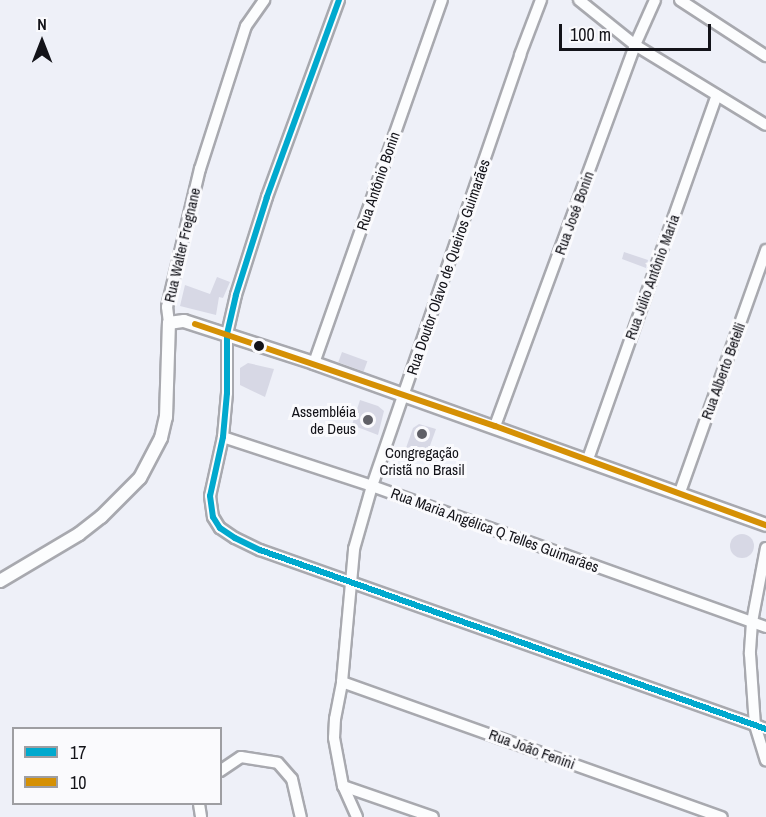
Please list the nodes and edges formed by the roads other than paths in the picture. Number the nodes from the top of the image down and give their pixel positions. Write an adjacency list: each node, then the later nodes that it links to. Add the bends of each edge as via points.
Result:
1 (264, 0): 13 (street, Rua Walter Fregnane, via 246,26 200,169 167,307)
2 (339, 0): 14 (street, via 264,208)
3 (442, 0): 15 (street, Rua Antônio Bonin)
4 (541, 0): 16 (street, Rua Doutor Olavo de Queiros Guimarães)
5 (579, 0): 8 (street)
6 (655, 0): 8 (street, Rua José Bonin)
7 (680, 0): 9 (street)
8 (635, 45): 10 (street); 17 (street, Rua José Bonin)
9 (766, 56)
10 (717, 95): 11 (street); 19 (street, Rua Júlio Antônio Maria)
11 (766, 125)
12 (766, 250): 21 (street, Rua Alberto Betelli)
13 (169, 323): 14 (street, via 184,321); 24 (street, Rua Walter Fregnane, via 169,399 160,438 140,478 79,534)
14 (227, 333): 15 (street); 18 (street)
15 (315, 363): 16 (street)
16 (405, 397): 17 (street); 20 (street, Rua Doutor Olavo de Queiros Guimarães)
17 (495, 426): 19 (street)
18 (222, 437): 20 (street, Rua Maria Angélica Q Telles Guimarães); 25 (street, via 210,496 213,517 220,528 260,550)
19 (588, 459): 21 (street)
20 (372, 486): 25 (street, Rua Doutor Olavo de Queiros Guimarães, via 354,549); 26 (street, Rua Maria Angélica Q Telles Guimarães)
21 (680, 492): 22 (street)
22 (766, 525)
23 (766, 548): 26 (street)
24 (0, 581)
25 (350, 583): 28 (street, Rua Doutor Olavo de Queiros Guimarães); 29 (street)
26 (752, 622): 27 (street, Rua Maria Angélica Q Telles Guimarães); 29 (street)
27 (766, 627)
28 (342, 682): 33 (street, Rua Doutor Olavo de Queiros Guimarães, via 334,738); 37 (street, Rua João Fenini)
29 (755, 725): 30 (street); 31 (street)
30 (766, 729)
31 (766, 760)
32 (222, 770): 34 (street, via 241,757 278,763 292,779)
33 (343, 786): 35 (street, Rua Doutor Olavo de Queiros Guimarães); 36 (street)
34 (301, 817)
35 (357, 817)
36 (433, 817)
37 (722, 817)

